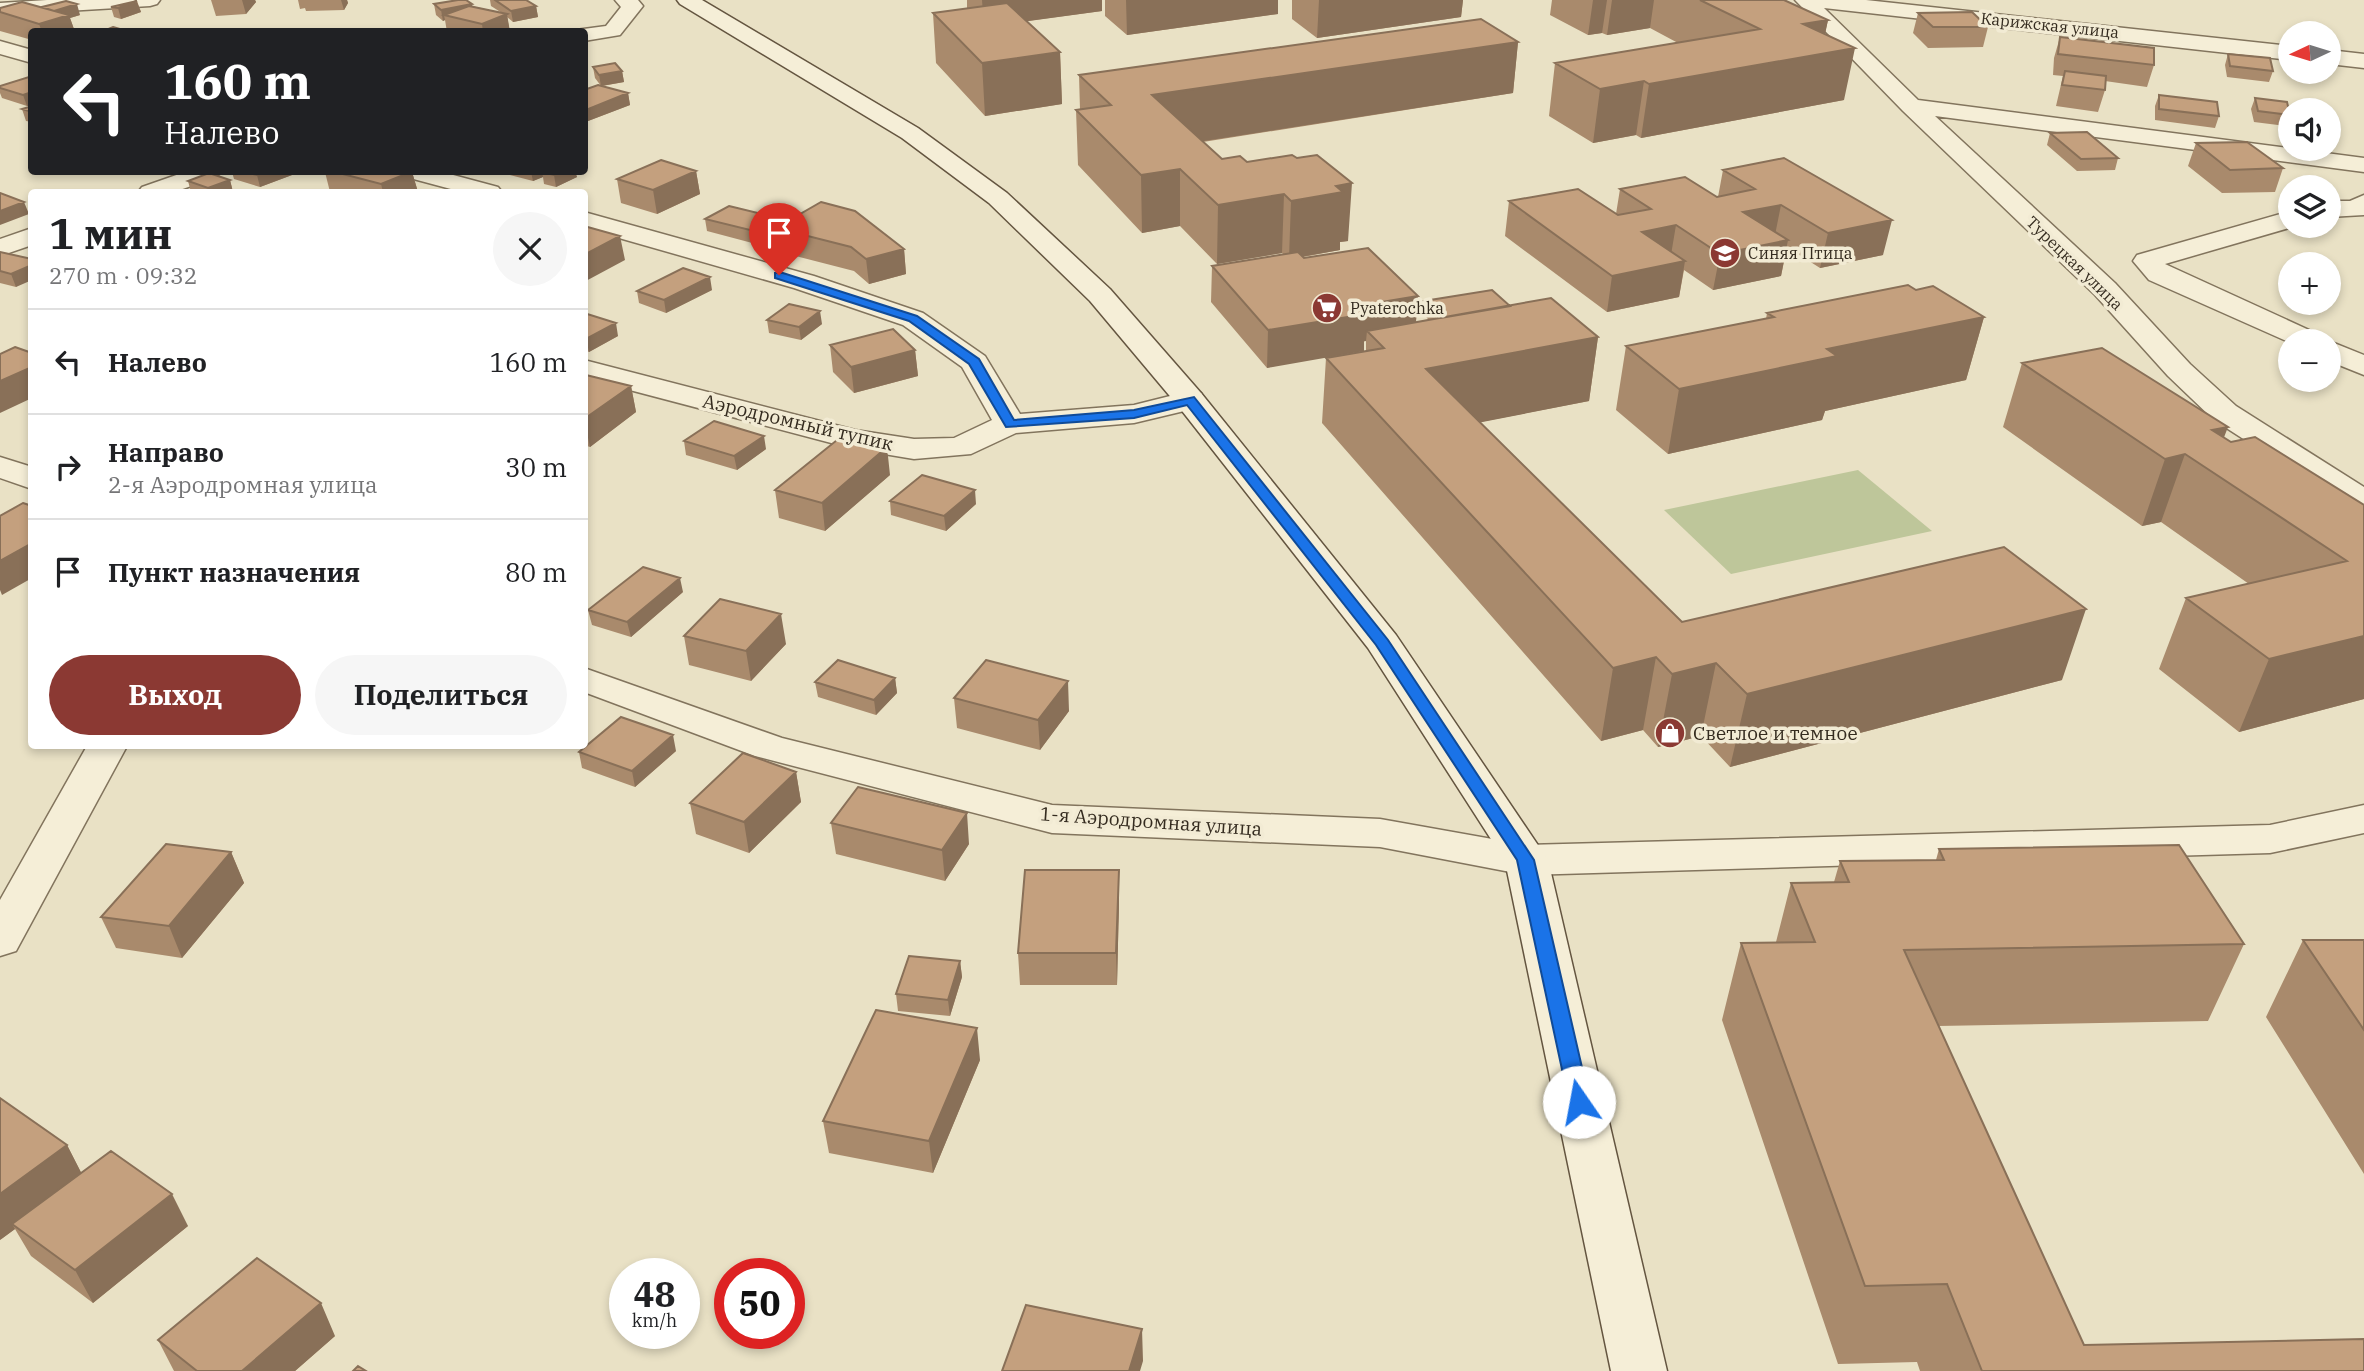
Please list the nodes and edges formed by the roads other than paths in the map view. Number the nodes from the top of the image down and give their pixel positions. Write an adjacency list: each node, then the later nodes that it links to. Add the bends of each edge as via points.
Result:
1 (150, 0): 6 (street)
2 (625, 0): 8 (street, via 633,6 612,31)
3 (687, 0): 30 (street, via 910,133 999,198 1100,295)
4 (1805, 0): 14 (street, Турецкая улица)
5 (1810, 0): 10 (street, Карижская улица)
6 (82, 1): 7 (street)
7 (0, 9)
8 (588, 34)
9 (0, 47): 11 (street)
10 (2278, 52)
11 (28, 56)
12 (2342, 58): 13 (street)
13 (2364, 61)
14 (1911, 106): 15 (street); 34 (street, Турецкая улица, via 2105,289 2225,413)
15 (2364, 165)
16 (199, 175): 18 (street)
17 (426, 175): 19 (street)
18 (160, 189)
19 (478, 189)
20 (2361, 208): 21 (street)
21 (2341, 209)
22 (588, 221): 31 (street, via 803,282 913,319 974,362)
23 (2278, 223): 26 (street, via 2147,261 2159,274)
24 (28, 238): 25 (street)
25 (0, 248)
26 (2283, 329)
27 (2341, 355): 28 (street)
28 (2364, 366)
29 (588, 370): 31 (street, Аэродромный тупик, via 854,439 914,449 960,447)
30 (1190, 400): 31 (street, via 1134,414); 38 (street, via 1383,643)
31 (1010, 424)
32 (0, 467): 33 (street)
33 (28, 478)
34 (2364, 502)
35 (588, 680): 38 (street, 1-я Аэродромная улица, via 769,747 1052,819 1380,833)
36 (105, 749): 39 (street)
37 (2364, 819): 38 (street, 1-я Аэродромная улица, via 2270,839)
38 (1525, 860): 40 (street)
39 (0, 940)
40 (1639, 1371)

